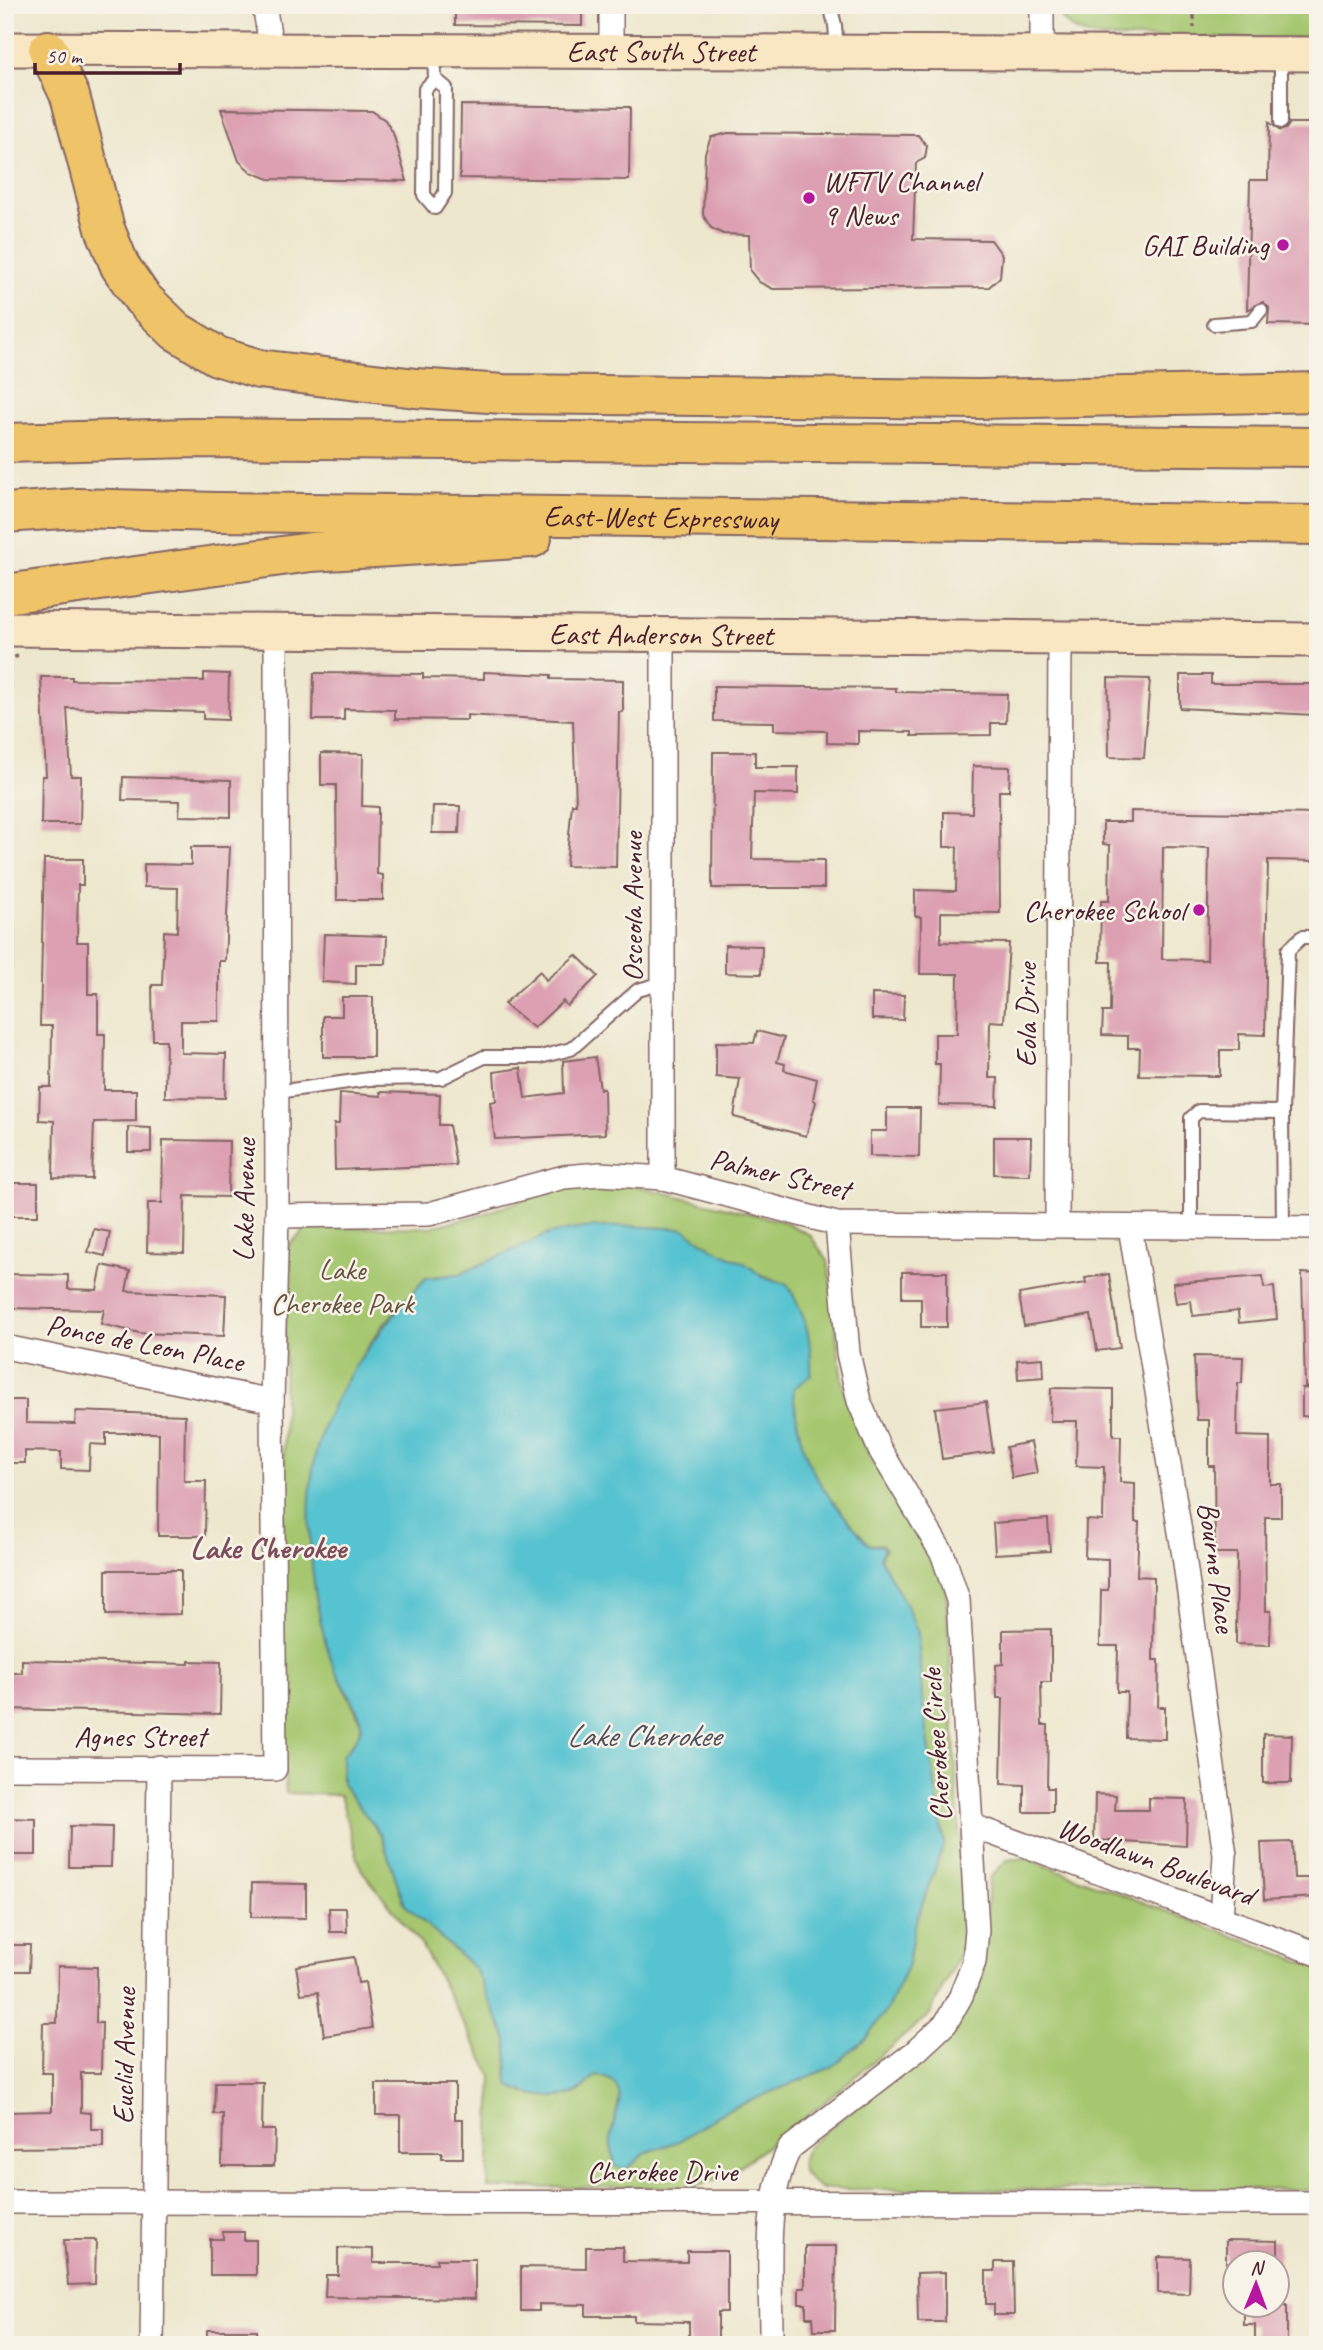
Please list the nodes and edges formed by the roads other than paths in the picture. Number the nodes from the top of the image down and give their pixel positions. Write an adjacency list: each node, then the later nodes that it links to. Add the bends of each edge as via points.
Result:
1 (264, 5): 7 (street)
2 (611, 5): 8 (street)
3 (830, 5): 9 (lane)
4 (1042, 5): 10 (street)
5 (5, 49): 6 (main road, East South Street)
6 (48, 50): 7 (main road, East South Street); 17 (highway, via 70,96 105,229 120,266 142,298 176,331 217,356 259,369 503,394 979,400)
7 (272, 51): 13 (main road, East South Street)
8 (611, 53): 9 (main road, East South Street); 13 (main road, East South Street)
9 (838, 54): 10 (main road, East South Street)
10 (1042, 54): 11 (main road, East South Street)
11 (1281, 54): 12 (main road, East South Street); 14 (lane)
12 (1318, 54)
13 (434, 66): 13 (lane, via 425,89 424,195 435,208 445,193 446,88)
14 (1281, 122)
15 (1261, 310): 16 (lane, via 1252,321)
16 (1214, 324)
17 (1318, 392)
18 (5, 443): 19 (highway, via 191,438)
19 (1318, 447)
20 (5, 513): 21 (highway, East-West Expressway, via 78,508)
21 (643, 516): 22 (highway, East-West Expressway); 23 (highway, via 562,536 311,552)
22 (1318, 525)
23 (5, 594)
24 (276, 631): 25 (main road, East Anderson Street); 28 (main road, East Anderson Street); 31 (street, Lake Avenue)
25 (663, 635): 26 (main road, East Anderson Street); 30 (street, Osceola Avenue)
26 (1060, 638): 27 (main road, East Anderson Street); 36 (street, Eola Drive)
27 (1318, 640)
28 (7, 650)
29 (1318, 937): 32 (lane, via 1302,937 1288,950)
30 (663, 983): 31 (lane, via 638,990 571,1049 540,1057 484,1057 441,1078 369,1079); 33 (street, Osceola Avenue)
31 (277, 1092): 34 (street, Lake Avenue)
32 (1282, 1112): 38 (lane, via 1199,1111 1191,1118); 39 (lane)
33 (663, 1178): 34 (street, Palmer Street, via 564,1177 429,1214); 35 (street, Palmer Street)
34 (277, 1216): 42 (street, Lake Avenue)
35 (836, 1224): 36 (street, Palmer Street); 46 (street, Cherokee Circle, via 848,1353 859,1401 879,1448 943,1555 958,1600)
36 (1057, 1225): 37 (street, Palmer Street)
37 (1130, 1227): 38 (street, Palmer Street); 47 (street, Bourne Place, via 1184,1556 1225,1855)
38 (1191, 1227): 39 (street, Palmer Street)
39 (1283, 1228): 40 (street, Palmer Street)
40 (1318, 1228)
41 (5, 1347): 42 (street, Ponce de Leon Place)
42 (272, 1401): 45 (street, Lake Avenue)
43 (159, 1767): 44 (street, Agnes Street); 45 (street, Agnes Street); 50 (street, Euclid Avenue)
44 (5, 1768)
45 (275, 1769)
46 (973, 1826): 47 (street, Woodlawn Boulevard); 51 (street, Cherokee Circle, via 977,1930 974,1962 961,1996 946,2023 916,2051 790,2148 778,2171)
47 (1222, 1918): 48 (street, Woodlawn Boulevard)
48 (1318, 1954)
49 (5, 2202): 50 (street, Cherokee Drive)
50 (153, 2202): 51 (street, Cherokee Drive); 53 (street, Euclid Avenue)
51 (773, 2202): 52 (street, Cherokee Drive); 54 (street)
52 (1318, 2203)
53 (152, 2345)
54 (771, 2345)

